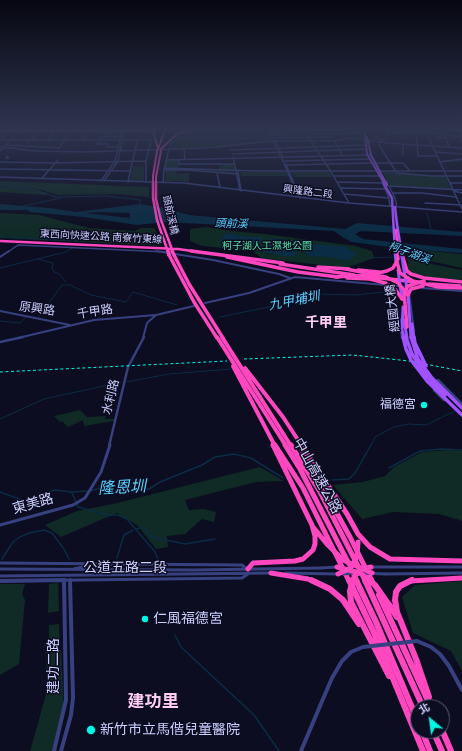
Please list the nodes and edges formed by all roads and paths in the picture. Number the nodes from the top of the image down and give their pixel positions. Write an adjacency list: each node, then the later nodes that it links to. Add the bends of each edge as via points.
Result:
1 (54, 163): 21 (street)
2 (114, 163): 23 (street)
3 (116, 163): 23 (street)
4 (132, 163): 24 (street)
5 (146, 163): 46 (street)
6 (158, 163): 39 (highway)
7 (165, 163): 20 (street)
8 (179, 163): 16 (street)
9 (285, 163): 26 (street)
10 (370, 163): 17 (street)
11 (372, 163): 28 (main road)
12 (375, 163): 29 (main road)
13 (391, 163): 30 (street)
14 (403, 163): 22 (street)
15 (440, 163): 31 (street)
16 (234, 164): 25 (street)
17 (326, 164): 18 (street); 27 (street)
18 (287, 165): 26 (street)
19 (0, 169): 21 (street)
20 (164, 169): 25 (street); 33 (street); 47 (street)
21 (48, 170): 23 (street); 41 (street)
22 (409, 170): 30 (street); 31 (street)
23 (110, 171): 24 (street); 42 (street)
24 (130, 171): 43 (street)
25 (236, 171): 26 (street); 34 (street); 55 (street)
26 (288, 171): 27 (street); 61 (street)
27 (330, 171): 28 (street); 35 (street)
28 (376, 171): 29 (street); 36 (main road)
29 (380, 171): 30 (street); 50 (main road)
30 (396, 171): 31 (street); 37 (street)
31 (444, 171): 32 (street); 37 (street)
32 (462, 171)
33 (217, 172): 34 (street); 51 (street)
34 (237, 174): 55 (street)
35 (334, 176): 36 (street); 44 (street)
36 (379, 176): 45 (main road)
37 (447, 176): 40 (street); 48 (street)
38 (0, 177): 41 (street); 42 (street)
39 (155, 177): 73 (highway, 頭前溪橋, bridge, via 156,199 161,220); 75 (highway, 頭前溪橋, bridge, via 153,198 157,220)
40 (462, 177)
41 (42, 178): 42 (street)
42 (103, 181): 43 (street); 46 (street)
43 (128, 182): 46 (street)
44 (336, 182): 45 (street); 52 (street)
45 (382, 182): 50 (main road); 54 (street)
46 (146, 183): 47 (street, 興隆路二段)
47 (164, 183): 51 (street, 興隆路二段); 55 (street, 興隆路二段)
48 (450, 183): 49 (street); 56 (street)
49 (462, 183)
50 (387, 186): 53 (street); 58 (street); 70 (main road, 經國大橋, bridge, via 394,199); 77 (main road, 經國大橋, bridge, via 392,198)
51 (220, 187): 55 (street, 興隆路二段)
52 (340, 188): 54 (street); 60 (street)
53 (421, 188): 56 (street); 59 (street)
54 (384, 189): 63 (street)
55 (241, 190): 61 (street, 興隆路二段)
56 (454, 191): 57 (street); 57 (street); 62 (street)
57 (462, 191)
58 (393, 193): 59 (street); 68 (street)
59 (422, 193): 62 (street)
60 (344, 194): 63 (street); 64 (street)
61 (299, 197): 64 (street, 興隆路二段)
62 (456, 197): 66 (street)
63 (389, 198): 67 (street)
64 (349, 203): 67 (street, 興隆路二段); 68 (street, 興隆路二段)
65 (425, 203): 66 (street)
66 (461, 205): 69 (street)
67 (390, 206): 68 (street, 興隆路二段)
68 (397, 207): 69 (street)
69 (462, 211)
70 (397, 224): 72 (main road, 經國大橋, bridge); 82 (highway, bridge, via 395,226 398,260 393,268 368,275)
71 (0, 241): 74 (highway, 東西向快速公路 南寮竹東線, bridge); 78 (highway, 東西向快速公路 南寮竹東線, bridge, via 178,249)
72 (401, 249): 81 (main road, 經國大橋, bridge); 86 (highway, bridge, via 407,271 411,274)
73 (175, 254): 76 (street, via 18,244); 83 (street); 105 (highway, 中山高速公路, via 189,284)
74 (208, 254): 79 (highway, 東西向快速公路 南寮竹東線, bridge); 82 (highway, bridge)
75 (169, 255): 104 (highway, 中山高速公路, via 194,302)
76 (0, 257)
77 (396, 260): 80 (highway, bridge, via 392,267 383,271); 81 (highway, bridge, via 400,273); 84 (main road, 經國大橋, bridge)
78 (283, 263): 79 (highway, 東西向快速公路 南寮竹東線); 80 (highway)
79 (295, 265): 86 (highway, 東西向快速公路 南寮竹東線, via 372,277)
80 (346, 269): 84 (highway, bridge, via 380,275)
81 (404, 276): 88 (highway, bridge, via 420,284); 90 (main road, 經國大橋, bridge)
82 (335, 277): 91 (highway, bridge, via 385,283 395,289)
83 (290, 278): 85 (street); 92 (street, via 252,292)
84 (400, 285): 90 (highway, bridge); 91 (main road, 經國大橋, bridge)
85 (395, 286): 87 (street); 89 (street)
86 (462, 286): 87 (street); 88 (highway, bridge); 103 (highway, bridge, via 424,281 405,289 403,295)
87 (410, 287): 90 (street)
88 (438, 287): 90 (highway, bridge, via 417,286 411,289)
89 (400, 291): 90 (street); 97 (street, via 405,312)
90 (409, 294): 98 (main road, 經國大橋, bridge)
91 (402, 298): 94 (main road, 經國大橋, bridge)
92 (205, 303)
93 (194, 306): 96 (street, 千甲路)
94 (403, 307): 103 (main road, 經國大橋, bridge); 106 (main road, bridge, via 402,335)
95 (0, 312): 101 (street, 原興路)
96 (156, 315): 101 (street, 千甲路, via 107,318); 112 (street, 水利路, via 147,323 143,339 128,366 101,472 89,493)
97 (402, 316): 98 (street); 99 (street)
98 (412, 316): 100 (street); 107 (main road, bridge, via 415,343); 109 (main road, 經國大橋, bridge, via 410,334 418,359)
99 (401, 321): 100 (street); 100 (street, via 403,346 410,357 419,355); 106 (street, bridge)
100 (414, 322): 107 (street, bridge, via 411,326 415,347)
101 (70, 325): 102 (street, 千甲路)
102 (0, 342)
103 (408, 343): 108 (main road, 經國大橋, bridge)
104 (223, 346): 111 (highway); 140 (highway, 中山高速公路, via 311,489 376,622)
105 (234, 355): 110 (highway); 137 (highway, 中山高速公路, via 320,492 352,552)
106 (411, 360): 108 (main road, bridge)
107 (422, 360): 109 (main road, bridge)
108 (415, 364): 109 (main road, 經國大橋, bridge); 109 (main road, bridge, via 440,395)
109 (462, 410): 109 (street, via 434,390 441,384)
110 (295, 435): 113 (highway); 138 (highway, via 357,551)
111 (272, 442): 114 (highway); 141 (highway, via 303,488 320,520)
112 (79, 502): 115 (street, 東美路)
113 (347, 514): 116 (highway, via 362,539 390,559); 122 (highway, bridge, via 358,542)
114 (312, 525): 122 (highway, bridge, via 326,544); 125 (highway, via 315,544 313,550 303,559 253,563)
115 (0, 526)
116 (462, 561)
117 (0, 563): 118 (street, 公道五路二段)
118 (95, 564): 123 (street); 125 (street, 公道五路二段, via 242,565)
119 (337, 567): 122 (highway, bridge); 125 (street, 公道五路二段, bridge)
120 (462, 567): 124 (street, via 384,567)
121 (0, 569): 123 (street, 公道五路二段)
122 (356, 569): 124 (highway, bridge); 128 (highway, bridge); 134 (highway, bridge, via 374,585); 135 (highway, bridge, via 351,586 352,602)
123 (68, 570): 125 (street, 公道五路二段)
124 (372, 570): 127 (street, bridge, via 386,574)
125 (248, 571): 126 (street, 公道五路二段); 129 (street, 公道五路二段); 132 (street, 公道五路二段, via 242,578)
126 (271, 573): 128 (street, 公道五路二段); 135 (highway, via 308,579 330,589 343,600)
127 (462, 573)
128 (338, 574)
129 (0, 576)
130 (462, 578): 134 (highway, via 412,580 400,586 395,600)
131 (64, 580): 132 (street, 公道五路二段); 133 (street, 公道五路二段); 147 (street, 建功二路, via 66,700)
132 (70, 580): 148 (street, 建功二路, via 73,698)
133 (0, 581)
134 (402, 626): 139 (highway)
135 (368, 637): 142 (highway)
136 (462, 690): 149 (street, bridge, via 449,666 431,647 417,641 363,647 351,652 342,661)
137 (419, 699)
138 (428, 699)
139 (429, 699)
140 (410, 710)
141 (410, 712)
142 (410, 714)
143 (420, 739): 150 (highway)
144 (425, 739): 151 (highway)
145 (437, 739): 152 (highway)
146 (446, 739): 153 (highway)
147 (54, 751)
148 (61, 751)
149 (302, 751)
150 (423, 751)
151 (430, 751)
152 (442, 751)
153 (451, 751)

